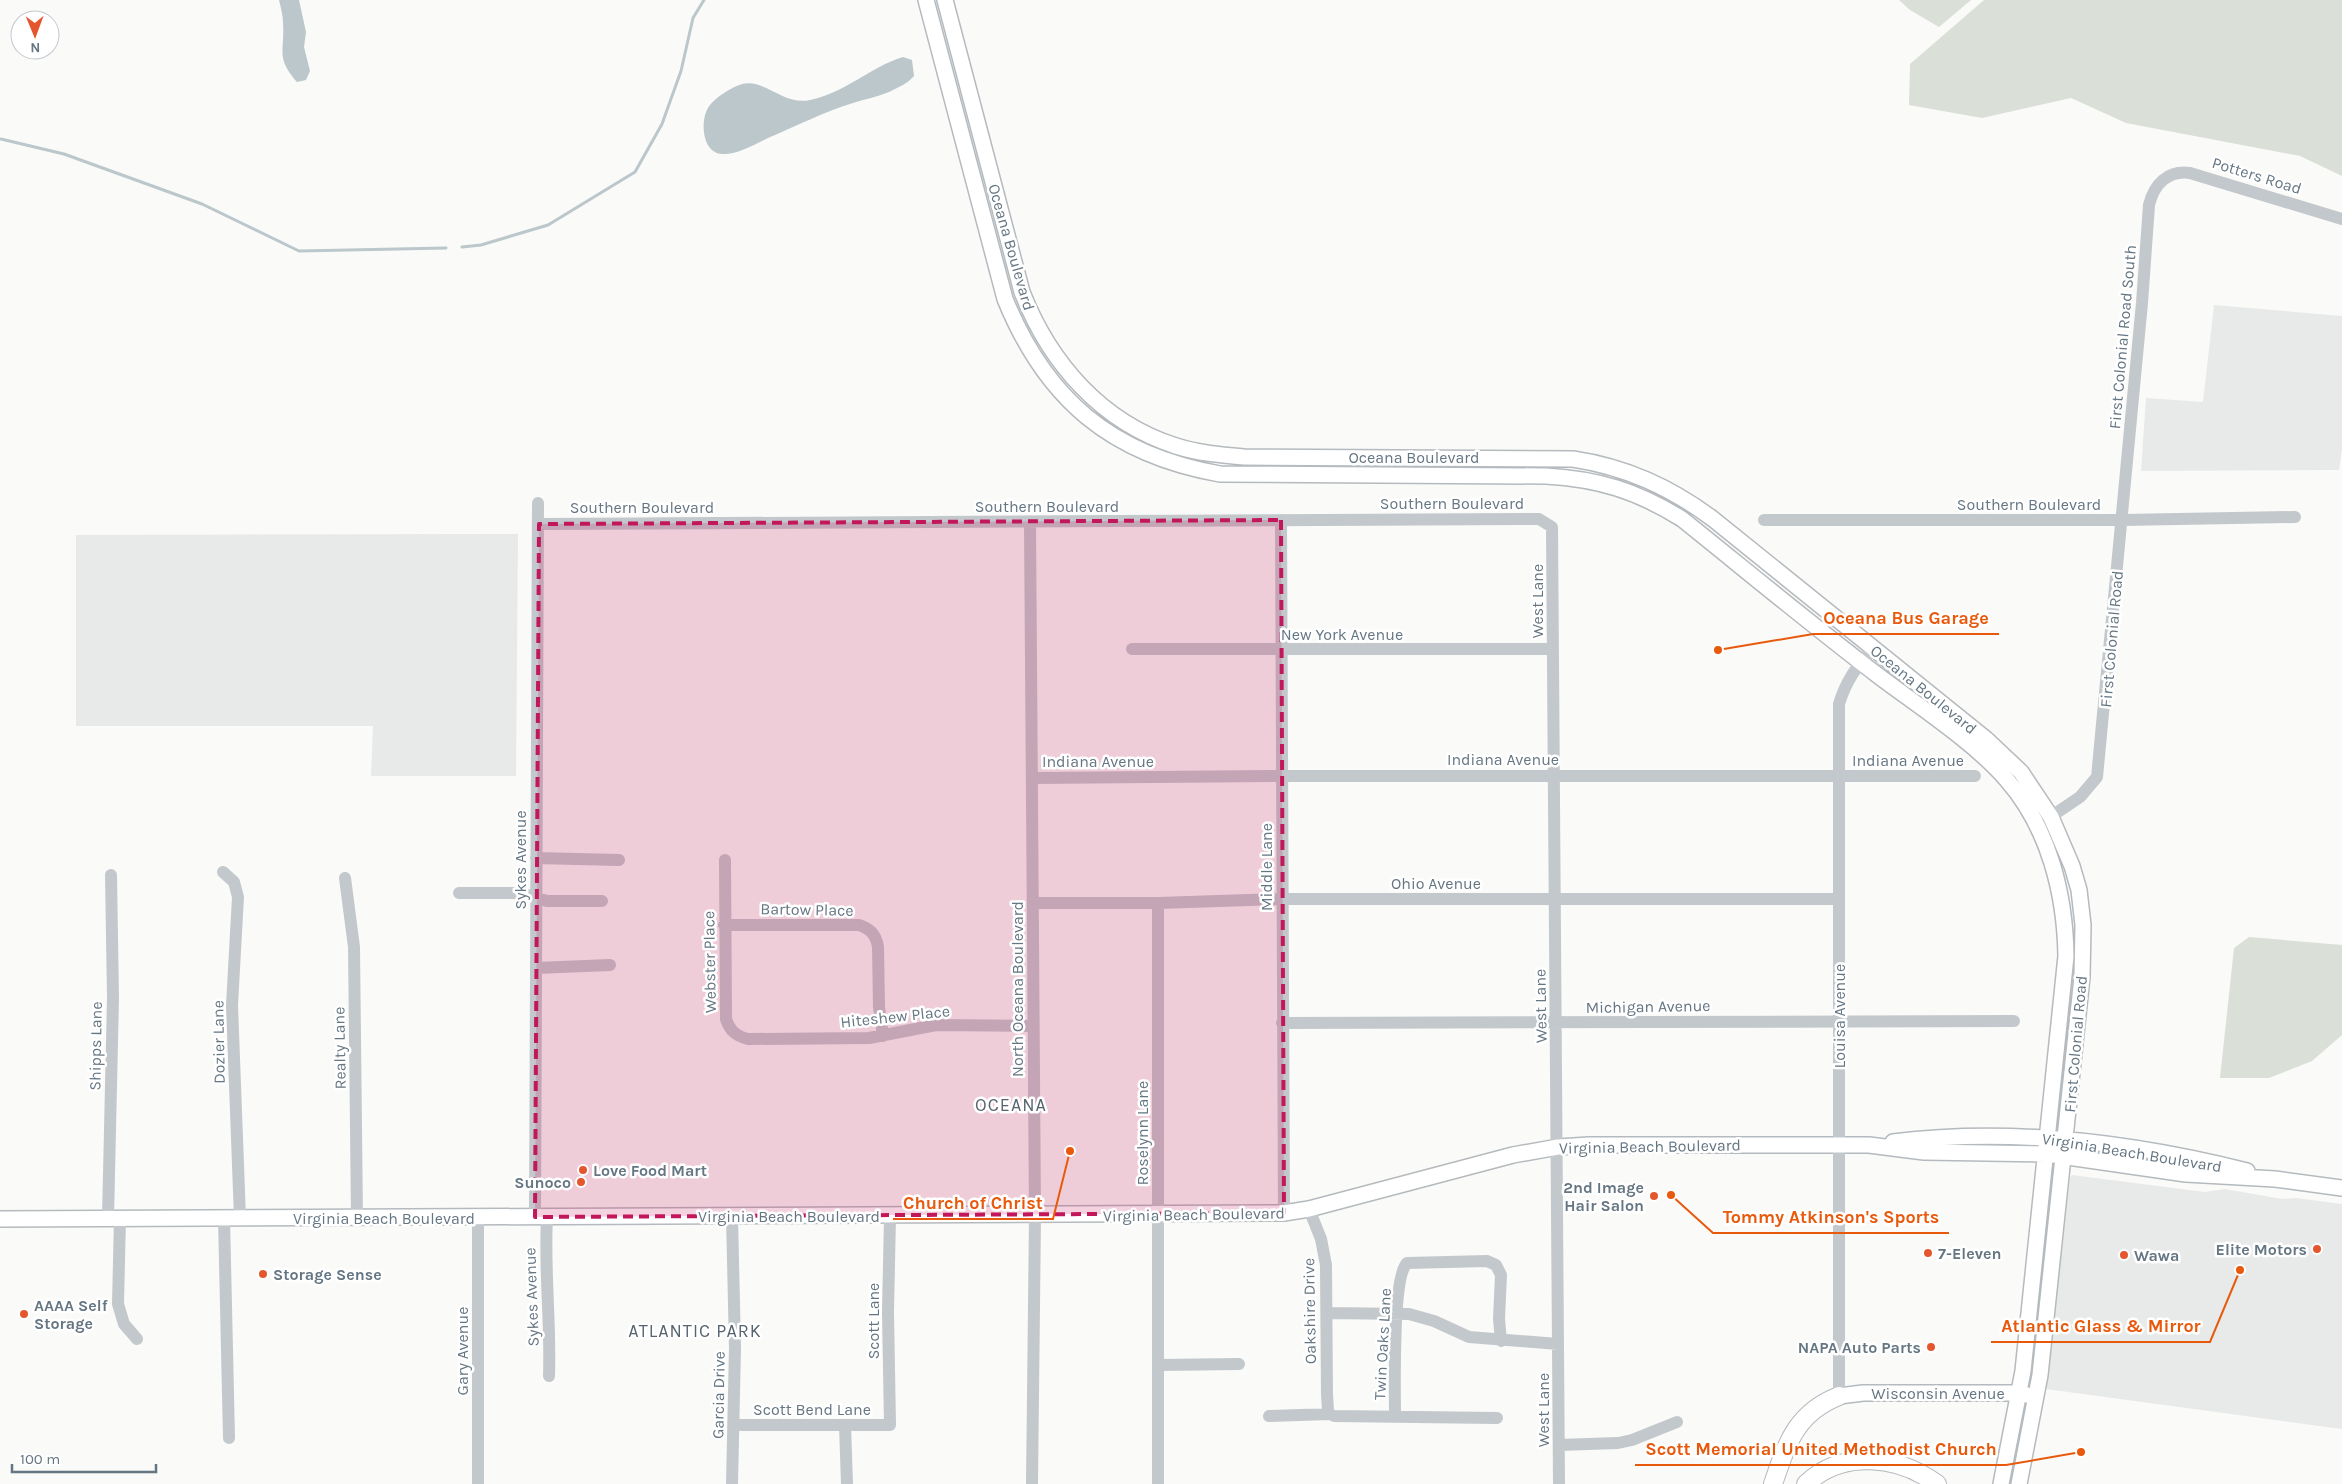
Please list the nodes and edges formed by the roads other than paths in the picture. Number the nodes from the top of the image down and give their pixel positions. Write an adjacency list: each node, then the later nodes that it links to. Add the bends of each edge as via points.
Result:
1 (926, 0): 4 (main road, Oceana Boulevard)
2 (945, 0): 3 (main road, Oceana Boulevard)
3 (971, 97): 4 (main road); 7 (main road, Oceana Boulevard, via 1022,292 1052,352)
4 (952, 100): 8 (main road, Oceana Boulevard, via 1005,299 1022,337 1045,374)
5 (2163, 179): 6 (street, Potters Road, via 2176,173 2190,173); 9 (street, First Colonial Road South, via 2155,188 2149,204)
6 (2342, 219)
7 (1084, 391): 8 (main road); 18 (main road, Oceana Boulevard, via 1104,408 1147,434 1176,446 1210,454 1244,457 1547,458 1600,463 1632,472 1691,502)
8 (1071, 404): 22 (main road, Oceana Boulevard, via 1096,425 1143,452 1172,463 1220,474 1546,476 1572,477 1622,488 1655,502 1682,519)
9 (2123, 502): 14 (street, First Colonial Road)
10 (538, 504): 16 (street, Sykes Avenue)
11 (2295, 517): 14 (street, Southern Boulevard)
12 (1281, 520): 15 (street, Southern Boulevard); 17 (street, Southern Boulevard, via 1539,519); 21 (street, Middle Lane)
13 (1764, 520): 14 (street, Southern Boulevard)
14 (2122, 520): 28 (street, First Colonial Road, via 2098,777 2080,797)
15 (1030, 523): 16 (street, Southern Boulevard); 27 (street, North Oceana Boulevard)
16 (539, 524): 30 (street, Sykes Avenue)
17 (1552, 527): 20 (street, West Lane)
18 (1874, 648): 22 (street, Louisa Avenue); 28 (main road, Oceana Boulevard, via 2006,757 2036,792)
19 (1132, 649): 21 (street, New York Avenue)
20 (1553, 649): 21 (street, New York Avenue); 23 (street, West Lane)
21 (1281, 650): 24 (street, Middle Lane)
22 (1860, 662): 25 (street, Louisa Avenue, via 1846,683 1839,704); 29 (main road, Oceana Boulevard, via 1990,763 2007,780)
23 (1554, 775): 24 (street, Indiana Avenue); 25 (street, Indiana Avenue); 39 (street, West Lane)
24 (1282, 776): 27 (street, Indiana Avenue); 38 (street, Middle Lane)
25 (1839, 776): 26 (street, Indiana Avenue); 40 (street, Louisa Avenue)
26 (1974, 776)
27 (1032, 778): 42 (street, North Oceana Boulevard)
28 (2051, 816): 29 (street); 55 (main road, First Colonial Road, via 2072,866 2083,924 2082,977)
29 (2037, 826): 54 (main road, First Colonial Road, via 2056,874 2066,956)
30 (536, 858): 31 (street); 37 (street, Sykes Avenue)
31 (619, 860)
32 (725, 860): 44 (street, Webster Place)
33 (223, 872): 73 (street, Dozier Lane, via 234,882 238,897 232,1005)
34 (111, 876): 71 (street, Shipps Lane)
35 (345, 878): 74 (street, Realty Lane, via 354,947)
36 (459, 893): 37 (street, via 520,893)
37 (536, 898): 41 (street, via 557,902); 46 (street, Sykes Avenue)
38 (1282, 899): 39 (street, Ohio Avenue); 43 (street, Ohio Avenue); 49 (street, Middle Lane)
39 (1555, 899): 40 (street, Ohio Avenue); 50 (street, West Lane)
40 (1839, 899): 47 (street, Louisa Avenue)
41 (602, 901)
42 (1033, 903): 43 (street, Ohio Avenue); 51 (street, North Oceana Boulevard)
43 (1158, 903): 65 (street, Roselynn Lane)
44 (724, 925): 52 (street, Bartow Place, via 859,925 870,930 878,947); 53 (street, Webster Place, via 728,1026 739,1037 748,1039)
45 (610, 965): 46 (street)
46 (536, 968): 70 (street, Sykes Avenue)
47 (1839, 1020): 48 (street, Michigan Avenue); 50 (street, Michigan Avenue); 56 (street, Louisa Avenue)
48 (2014, 1020)
49 (1282, 1023): 50 (street, Michigan Avenue); 64 (street, Middle Lane)
50 (1556, 1023): 58 (street, West Lane)
51 (1033, 1026): 52 (street, Hiteshew Place, via 936,1026); 68 (street, North Oceana Boulevard)
52 (883, 1036): 53 (street, Hiteshew Place)
53 (791, 1039)
54 (2048, 1137): 55 (main road, Virginia Beach Boulevard); 57 (main road, Virginia Beach Boulevard, via 1924,1138); 59 (main road, First Colonial Road)
55 (2066, 1139): 60 (main road, First Colonial Road); 61 (main road, Virginia Beach Boulevard, via 2209,1162)
56 (1838, 1145): 57 (main road, Virginia Beach Boulevard); 58 (main road, Virginia Beach Boulevard); 85 (street, Louisa Avenue)
57 (1869, 1145): 59 (main road, Virginia Beach Boulevard, via 1924,1152)
58 (1558, 1147): 63 (main road, Virginia Beach Boulevard, via 1484,1162); 80 (street, West Lane)
59 (2047, 1154): 60 (main road, Virginia Beach Boulevard); 84 (main road, First Colonial Road)
60 (2064, 1156): 61 (main road, Virginia Beach Boulevard, via 2186,1174); 86 (main road, First Colonial Road)
61 (2275, 1179): 62 (main road, Virginia Beach Boulevard)
62 (2342, 1188)
63 (1309, 1209): 64 (main road, Virginia Beach Boulevard); 76 (street, Oakshire Drive, via 1324,1249)
64 (1284, 1213): 65 (main road, Virginia Beach Boulevard)
65 (1158, 1215): 68 (main road, Virginia Beach Boulevard); 82 (street, Roselynn Lane)
66 (732, 1216): 67 (main road, Virginia Beach Boulevard); 70 (main road, Virginia Beach Boulevard); 92 (street, Garcia Drive)
67 (890, 1216): 68 (main road, Virginia Beach Boulevard); 94 (street, Scott Lane)
68 (1035, 1216): 100 (street, North Oceana Boulevard)
69 (478, 1217): 70 (main road, Virginia Beach Boulevard); 74 (main road, Virginia Beach Boulevard); 97 (street, Gary Avenue)
70 (541, 1217): 83 (street, Sykes Avenue)
71 (114, 1218): 72 (main road, Virginia Beach Boulevard); 75 (main road, Virginia Beach Boulevard); 78 (street, Shipps Lane, via 118,1304 124,1324)
72 (224, 1218): 73 (main road, Virginia Beach Boulevard); 95 (street)
73 (240, 1218): 74 (main road, Virginia Beach Boulevard)
74 (357, 1218)
75 (0, 1219)
76 (1327, 1313): 77 (street); 87 (street, Oakshire Drive)
77 (1397, 1314): 79 (street, via 1422,1316 1468,1337); 79 (street, Twin Oaks Lane, via 1402,1270 1407,1263 1492,1262 1501,1275); 89 (street, Twin Oaks Lane)
78 (137, 1340)
79 (1501, 1341): 80 (street)
80 (1558, 1344): 96 (street, West Lane)
81 (1239, 1364): 82 (street)
82 (1159, 1365): 101 (street, Roselynn Lane)
83 (549, 1376)
84 (2020, 1393): 85 (main road, Wisconsin Avenue, via 1863,1393); 86 (main road, Wisconsin Avenue); 106 (main road, First Colonial Road)
85 (1839, 1396): 103 (highway, via 1818,1406 1799,1424 1787,1444)
86 (2037, 1398): 107 (main road, First Colonial Road)
87 (1330, 1414): 88 (street, Twin Oaks Lane); 89 (street, Twin Oaks Lane)
88 (1269, 1416)
89 (1395, 1416): 90 (street, Twin Oaks Lane)
90 (1497, 1418)
91 (1677, 1422): 96 (street, via 1618,1443)
92 (734, 1425): 93 (street, Scott Bend Lane); 98 (street, Garcia Drive)
93 (845, 1425): 94 (street, Scott Bend Lane); 99 (street)
94 (890, 1425)
95 (229, 1438)
96 (1559, 1445): 102 (street, West Lane)
97 (478, 1484)
98 (732, 1484)
99 (847, 1484)
100 (1032, 1484)
101 (1158, 1484)
102 (1559, 1484)
103 (1774, 1484)
104 (1806, 1484): 105 (highway, via 1836,1467 1865,1460 1910,1467)
105 (1937, 1484)
106 (2001, 1484)
107 (2019, 1484)

